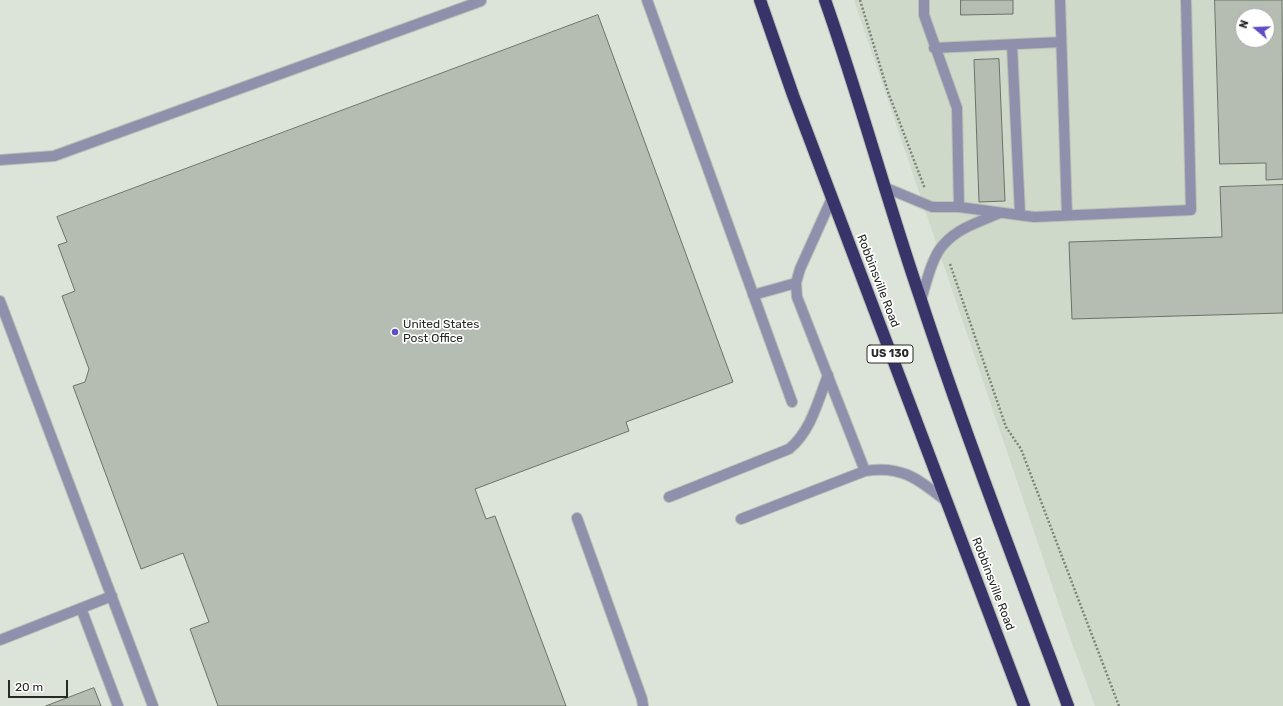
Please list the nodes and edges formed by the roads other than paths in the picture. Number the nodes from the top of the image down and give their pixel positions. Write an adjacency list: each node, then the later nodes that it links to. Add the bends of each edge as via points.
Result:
1 (646, 0): 19 (lane)
2 (760, 0): 13 (highway, Robbinsville Road / US 130)
3 (824, 0): 12 (highway)
4 (924, 0): 10 (lane, via 924,15)
5 (1060, 0): 8 (lane)
6 (1186, 0): 17 (lane, via 1191,210)
7 (482, 1): 11 (lane, via 54,156)
8 (1061, 42): 9 (lane); 17 (lane)
9 (1012, 45): 10 (lane); 16 (lane)
10 (934, 48): 14 (lane, via 957,108)
11 (0, 160)
12 (884, 187): 14 (lane, via 932,207); 20 (highway)
13 (832, 198): 18 (lane); 26 (highway, Robbinsville Road / US 130)
14 (959, 207): 15 (lane)
15 (1000, 212): 16 (lane); 20 (lane, via 964,228 943,244)
16 (1020, 214): 17 (lane, via 1034,217)
17 (1067, 215)
18 (796, 283): 19 (lane); 22 (lane, via 797,297)
19 (753, 295): 23 (lane)
20 (921, 300): 36 (highway)
21 (0, 301): 29 (lane)
22 (828, 376): 24 (lane); 25 (lane, via 807,428 800,440 789,449)
23 (792, 402)
24 (865, 471): 26 (lane, via 880,468 896,470 922,482); 28 (lane)
25 (669, 497)
26 (946, 501): 35 (highway, Robbinsville Road / US 130)
27 (577, 518): 34 (lane)
28 (741, 519)
29 (112, 596): 30 (lane); 33 (lane)
30 (81, 608): 31 (lane); 32 (lane)
31 (0, 640)
32 (118, 706)
33 (153, 706)
34 (643, 706)
35 (1024, 706)
36 (1068, 706)

